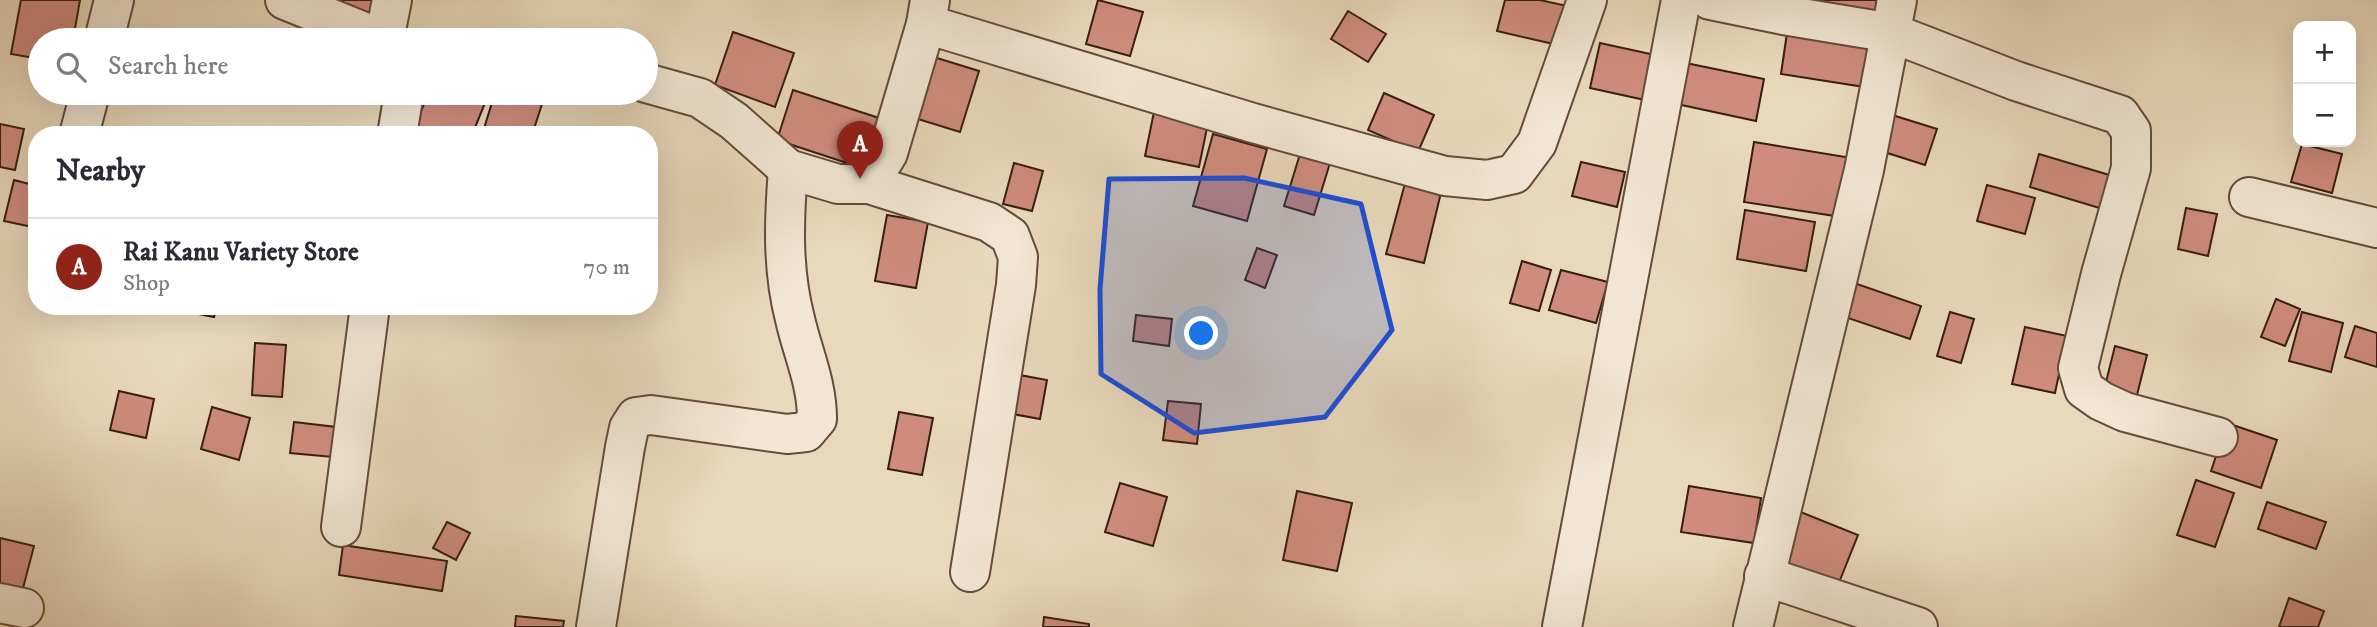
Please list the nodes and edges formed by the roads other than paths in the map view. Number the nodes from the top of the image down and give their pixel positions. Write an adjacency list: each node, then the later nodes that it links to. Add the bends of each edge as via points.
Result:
1 (114, 0): 9 (street)
2 (285, 0): 10 (street)
3 (392, 0): 11 (street)
4 (1587, 0): 7 (street, via 1537,143 1514,174 1487,180 1445,176 1253,123)
5 (1681, 0): 27 (street)
6 (1710, 0): 8 (street, via 1783,15)
7 (928, 12): 18 (street, via 888,152)
8 (1894, 17): 22 (street, via 2016,81 2120,115 2131,131 2131,168 2078,368 2084,389 2125,411); 25 (street, via 1864,170)
9 (107, 28)
10 (354, 28)
11 (386, 28)
12 (658, 86): 17 (street, via 700,98)
13 (87, 105): 15 (street)
14 (402, 105): 16 (street)
15 (81, 126)
16 (398, 126)
17 (788, 169): 18 (street, via 838,184); 26 (street, via 785,272 817,394 817,419 806,432 787,434 651,415 636,417 625,447)
18 (869, 184): 24 (street, via 989,222 1010,236 1018,257)
19 (2249, 197): 20 (street)
20 (2377, 228)
21 (369, 315): 23 (street)
22 (2218, 437)
23 (341, 527)
24 (970, 572)
25 (1764, 576): 28 (street); 29 (street)
26 (596, 627)
27 (1562, 627)
28 (1752, 627)
29 (1918, 627)

